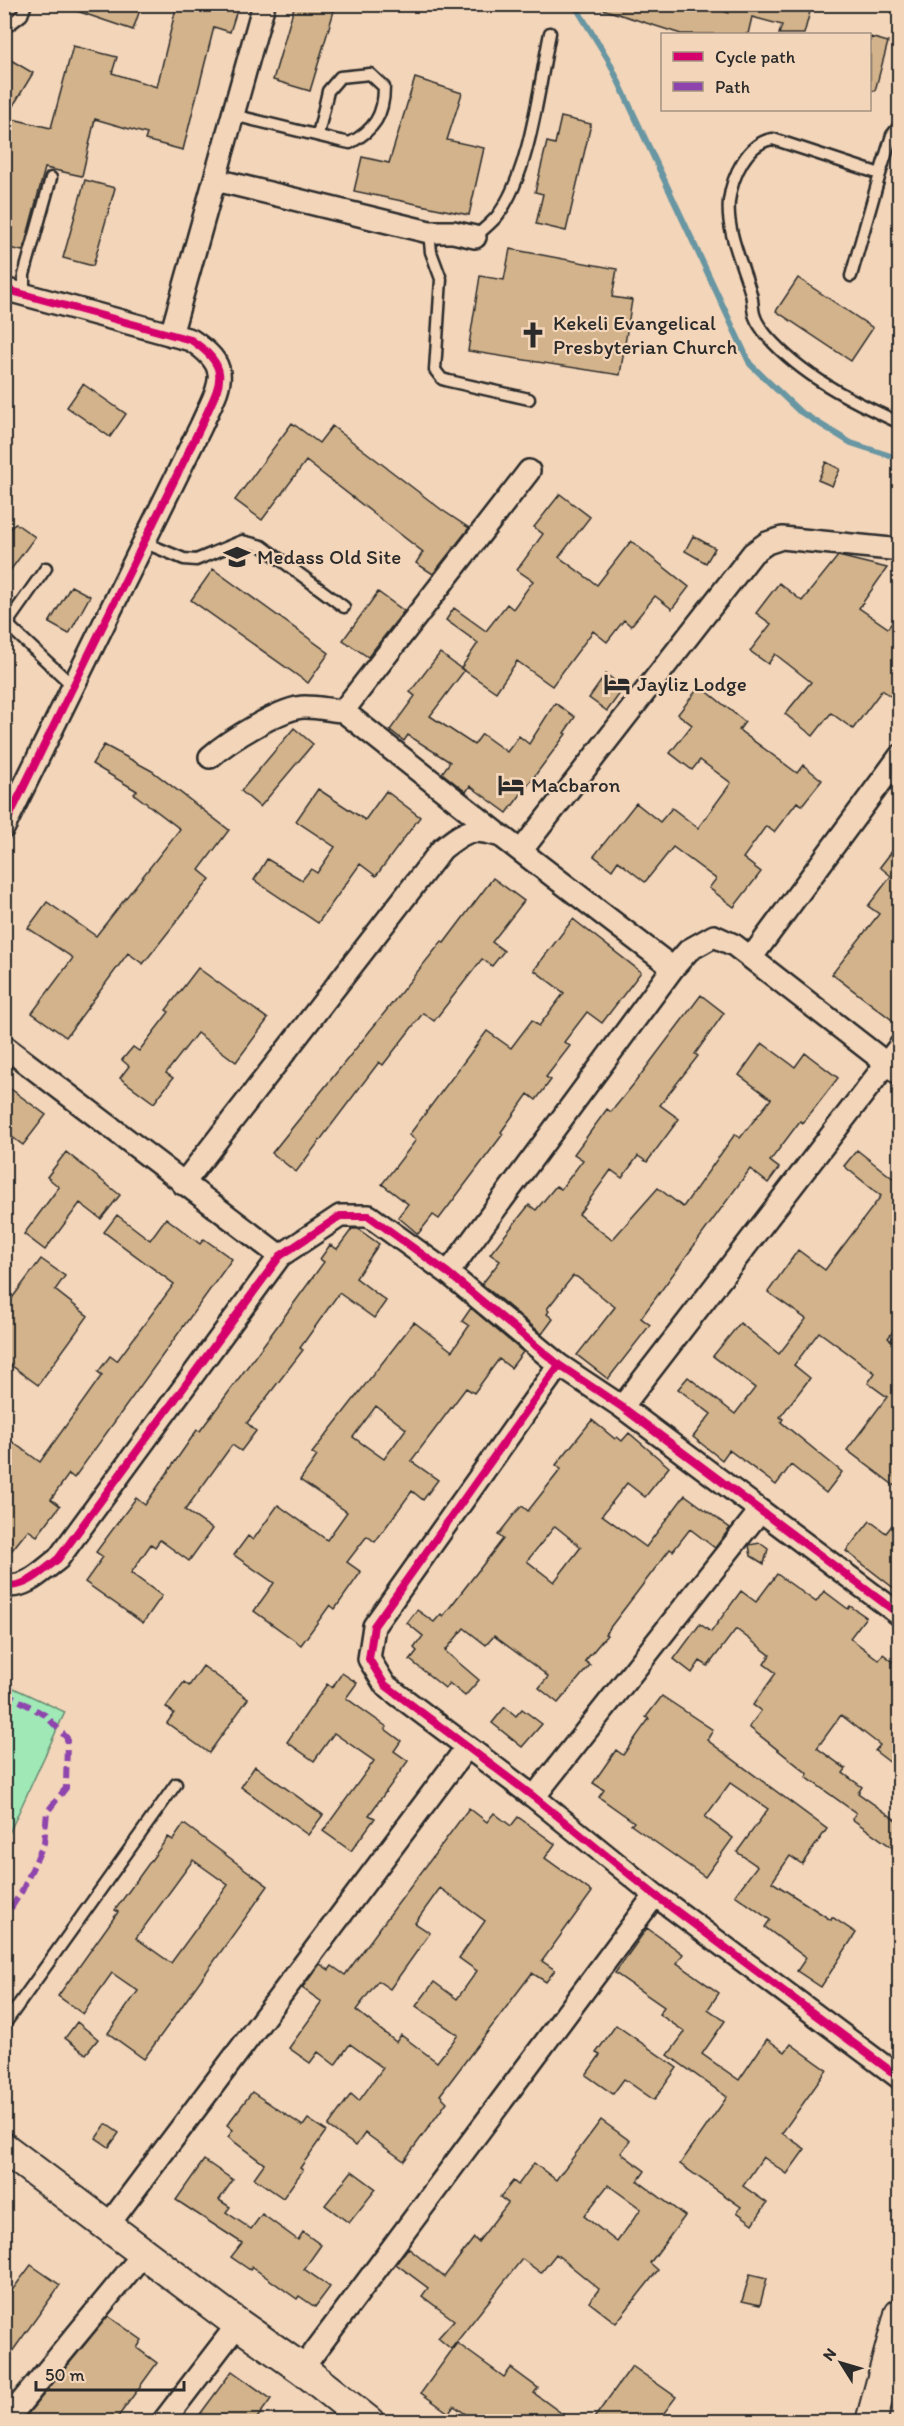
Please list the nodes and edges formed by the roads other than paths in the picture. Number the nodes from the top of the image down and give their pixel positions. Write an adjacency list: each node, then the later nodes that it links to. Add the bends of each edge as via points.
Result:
1 (26, 4): 3 (lane, via 22,15 9,25)
2 (264, 4): 5 (street)
3 (4, 24)
4 (550, 33): 12 (lane, via 524,159 514,187 498,216)
5 (233, 115): 7 (lane); 10 (street)
6 (900, 125): 8 (lane, via 892,135)
7 (318, 135): 7 (lane, via 350,143 365,135 378,121 384,87 370,74 340,77 328,91)
8 (879, 174): 13 (lane); 17 (lane, via 773,139 762,140 752,147 738,172 729,201 730,224 755,318 768,336 844,397)
9 (51, 178): 14 (lane, via 24,275)
10 (216, 180): 11 (street); 15 (street)
11 (429, 232): 12 (street); 16 (lane, via 431,252 441,279 435,370 449,381)
12 (475, 237)
13 (851, 276)
14 (14, 292): 15 (street)
15 (171, 335): 19 (street, via 191,340 209,352 219,366 220,377 201,426)
16 (529, 399)
17 (900, 423)
18 (529, 471): 24 (street)
19 (143, 542): 22 (lane, via 184,560 196,560 242,541 262,546); 23 (street)
20 (891, 549): 29 (street, via 782,538 753,553)
21 (46, 568): 23 (lane, via 10,619 10,627)
22 (344, 607)
23 (73, 686): 27 (street)
24 (343, 711): 26 (street, via 303,707 259,724); 28 (street)
25 (900, 756): 30 (street)
26 (210, 757)
27 (4, 827)
28 (501, 837): 29 (street); 35 (street, via 478,829 461,833 442,849)
29 (522, 851): 31 (street)
30 (751, 958): 31 (street, via 714,936 689,950); 34 (street)
31 (673, 968): 37 (street)
32 (4, 1046): 35 (street)
33 (900, 1046): 34 (street)
34 (892, 1068): 39 (street)
35 (183, 1184): 36 (street)
36 (280, 1256): 37 (street, via 340,1216 369,1216); 41 (street, via 58,1559 30,1580)
37 (448, 1273): 38 (street)
38 (559, 1365): 39 (street); 43 (street, via 374,1626 369,1659 385,1685)
39 (622, 1407): 40 (street)
40 (760, 1511): 42 (street); 45 (street)
41 (4, 1585)
42 (900, 1615)
43 (467, 1747): 45 (street); 50 (street)
44 (176, 1784): 47 (lane)
45 (534, 1797): 46 (street)
46 (655, 1895): 48 (street); 54 (street)
47 (4, 2025)
48 (900, 2078)
49 (4, 2148): 50 (street)
50 (109, 2224): 51 (street)
51 (144, 2253): 53 (street); 55 (street)
52 (900, 2314): 58 (street)
53 (238, 2324): 54 (street); 56 (street)
54 (303, 2369): 57 (street)
55 (5, 2421)
56 (163, 2421)
57 (369, 2421)
58 (872, 2421)

